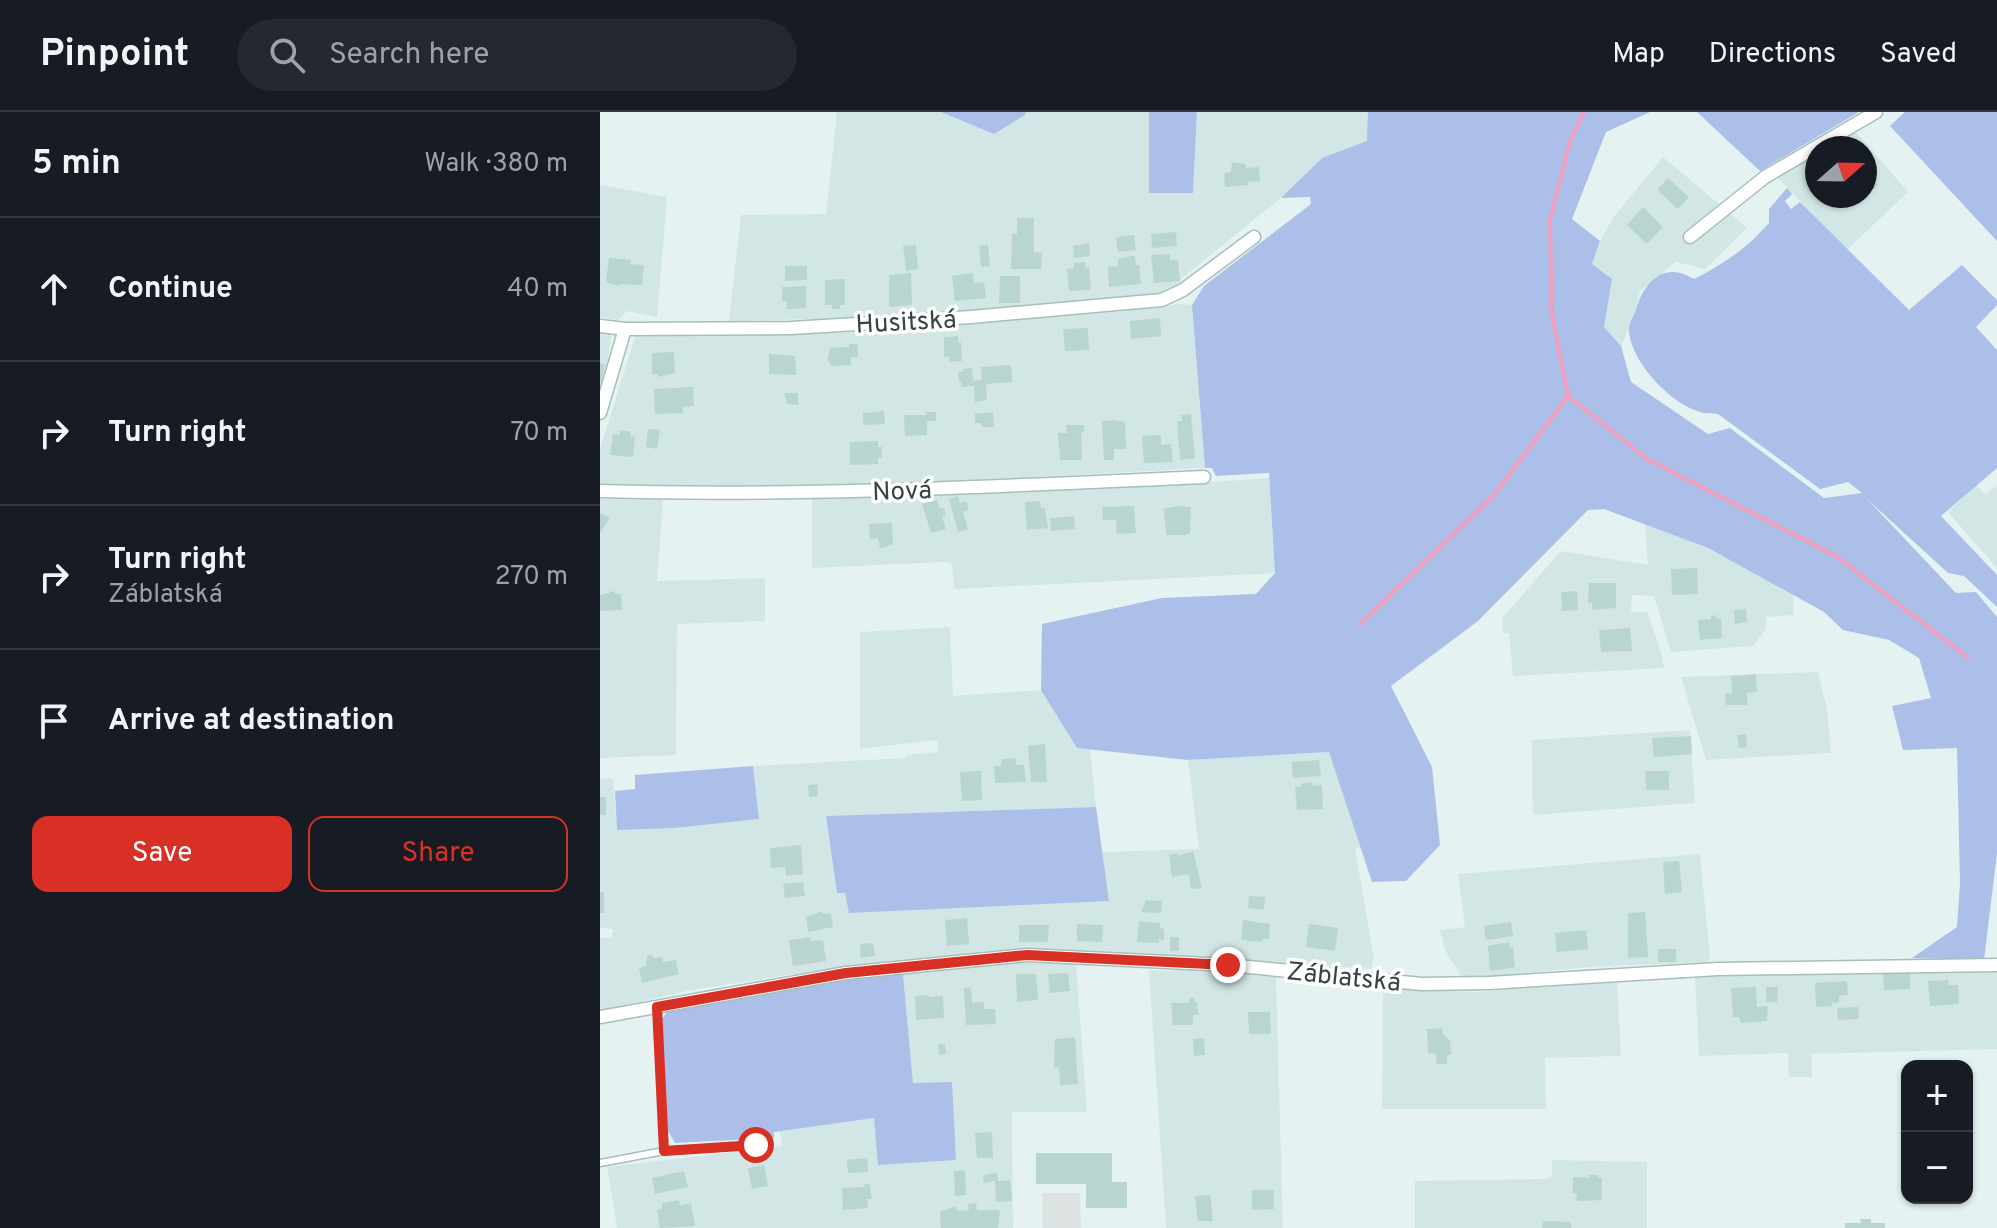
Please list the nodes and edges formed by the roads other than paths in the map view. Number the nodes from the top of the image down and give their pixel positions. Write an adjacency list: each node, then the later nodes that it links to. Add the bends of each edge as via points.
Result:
1 (1876, 112): 3 (street, via 1765,177)
2 (1254, 237): 5 (street, Husitská, via 1162,300 806,327)
3 (1690, 237)
4 (600, 326): 5 (street, Husitská)
5 (625, 329): 6 (street)
6 (600, 413)
7 (1204, 477): 8 (street, Nová, via 770,494)
8 (600, 491)
9 (1997, 965): 10 (street, Záblatská, via 1718,969 1422,984 1228,965 1027,955 846,973)
10 (657, 1007): 11 (street, Záblatská); 13 (lane)
11 (600, 1017)
12 (756, 1145): 13 (lane)
13 (664, 1151): 14 (lane)
14 (600, 1163)

